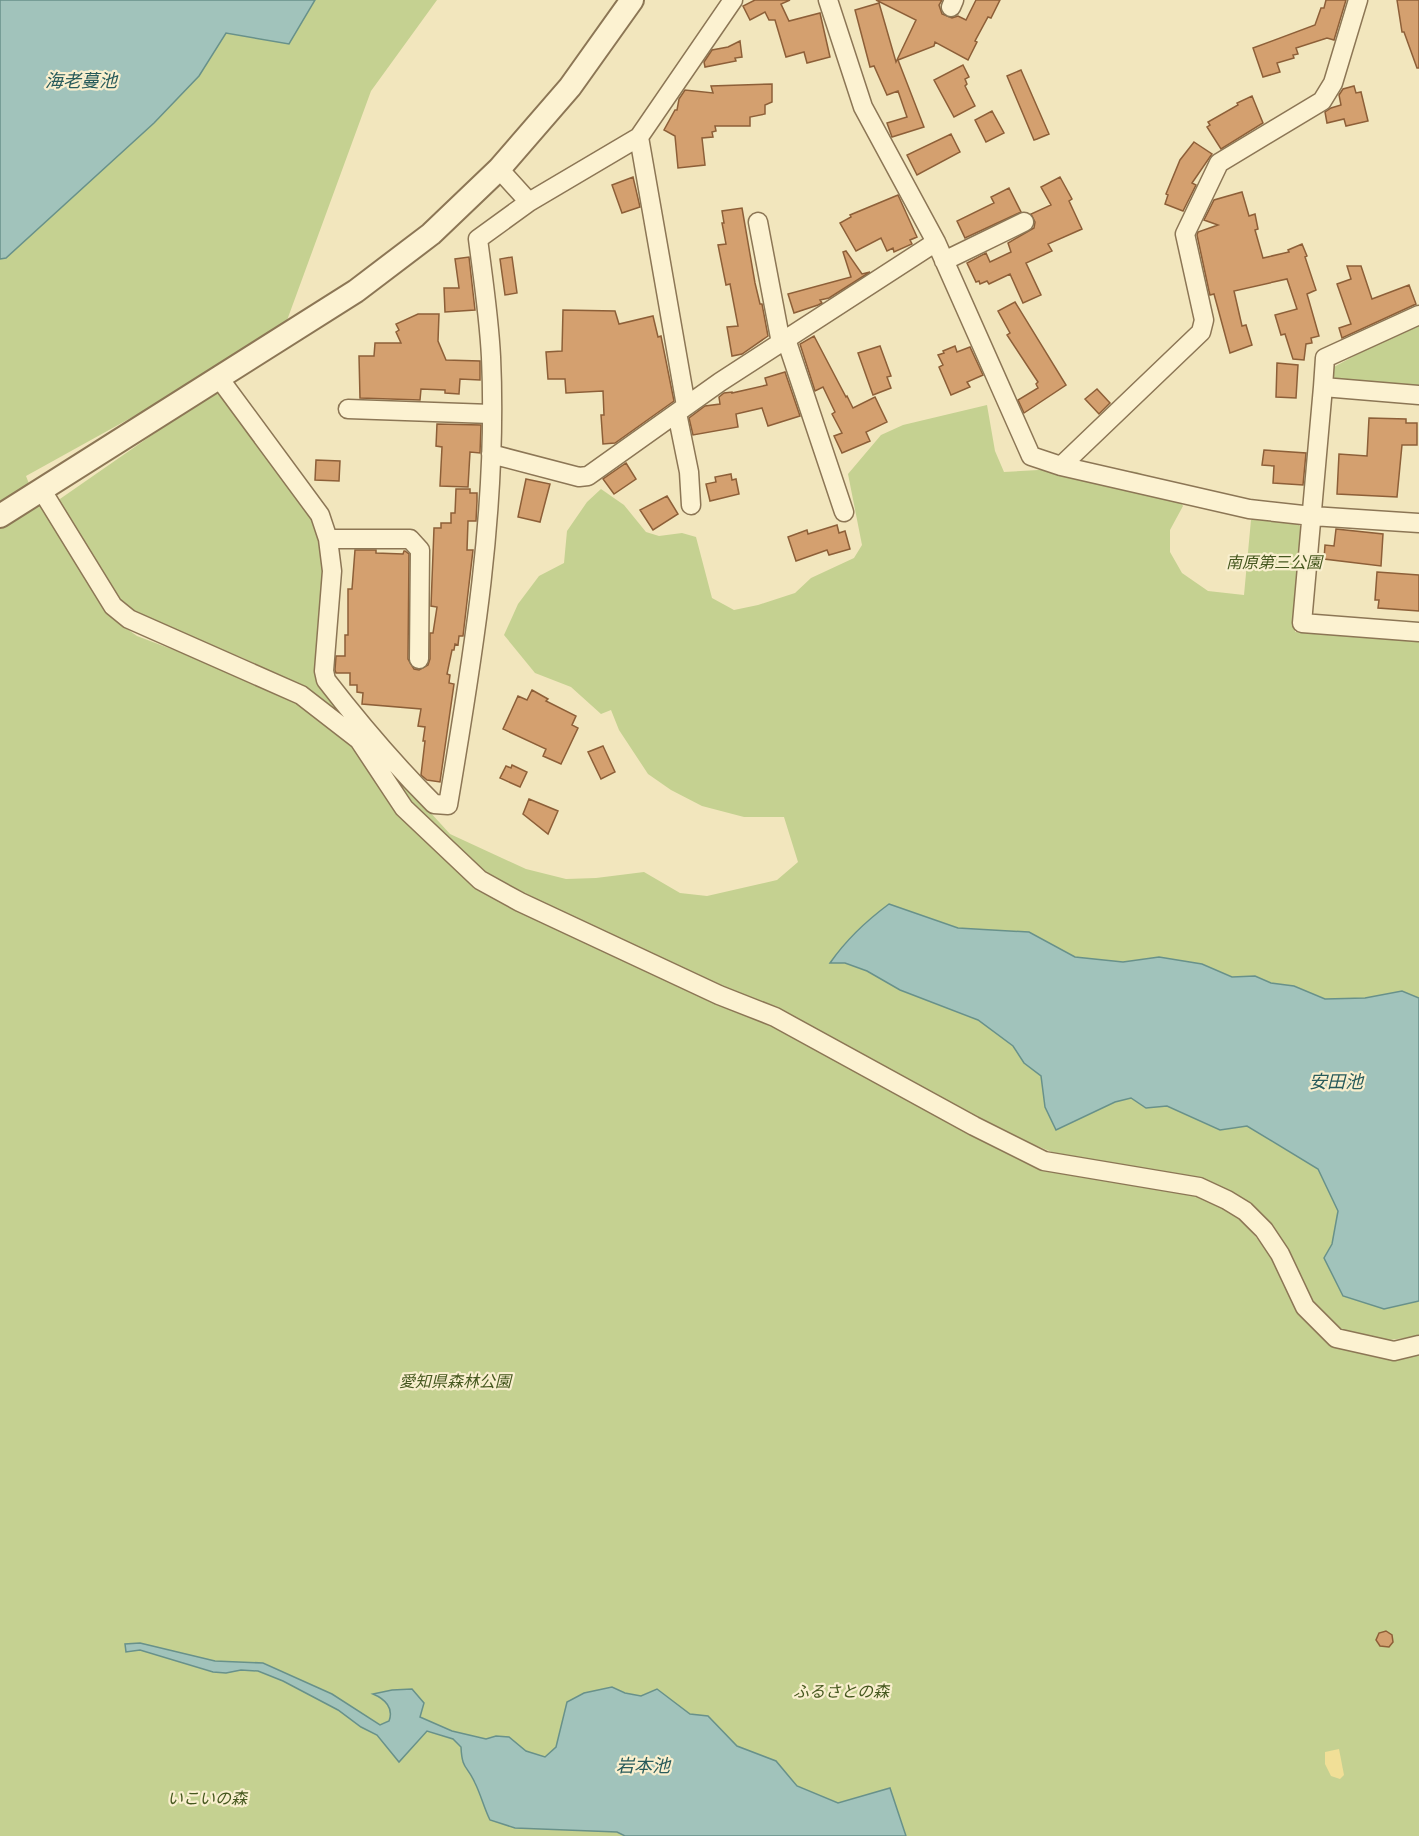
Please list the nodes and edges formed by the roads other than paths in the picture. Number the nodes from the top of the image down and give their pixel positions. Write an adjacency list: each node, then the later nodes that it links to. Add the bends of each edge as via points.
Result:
1 (632, 0): 6 (street, via 570,87)
2 (733, 0): 5 (street)
3 (828, 0): 10 (street, via 863,107)
4 (1358, 0): 21 (street, via 1333,82 1322,101 1219,164 1185,234 1204,320 1201,332)
5 (639, 137): 7 (street); 18 (street)
6 (499, 169): 7 (street); 14 (street, via 431,234 356,291)
7 (529, 202): 19 (street, via 478,238 491,356)
8 (758, 222): 13 (street)
9 (1024, 222): 11 (street)
10 (936, 242): 11 (street); 13 (street)
11 (944, 261): 21 (street, via 1031,456)
12 (1419, 315): 15 (street, via 1325,358)
13 (784, 341): 18 (street); 24 (street)
14 (219, 378): 22 (street); 28 (street, via 320,515)
15 (1323, 387): 16 (street); 26 (street)
16 (1419, 394)
17 (348, 409): 19 (street)
18 (682, 410): 20 (street, via 588,476); 23 (street)
19 (491, 414): 20 (street)
20 (491, 454): 31 (street, via 484,570 448,805 434,804)
21 (1061, 466): 26 (street, via 1249,509)
22 (42, 489): 25 (street); 31 (street, via 114,606 129,619 301,695)
23 (691, 505)
24 (844, 512)
25 (0, 516)
26 (1312, 516): 27 (street); 29 (street, via 1302,623)
27 (1419, 523)
28 (328, 539): 30 (street, via 410,539 420,550); 31 (street, via 332,571 324,671)
29 (1419, 632)
30 (419, 659)
31 (363, 737): 32 (street, via 404,808 480,880 719,995 775,1017 1044,1161 1199,1187 1227,1200 1245,1211 1263,1230 1280,1254 1305,1307 1336,1338 1394,1351)
32 (1419, 1345)

